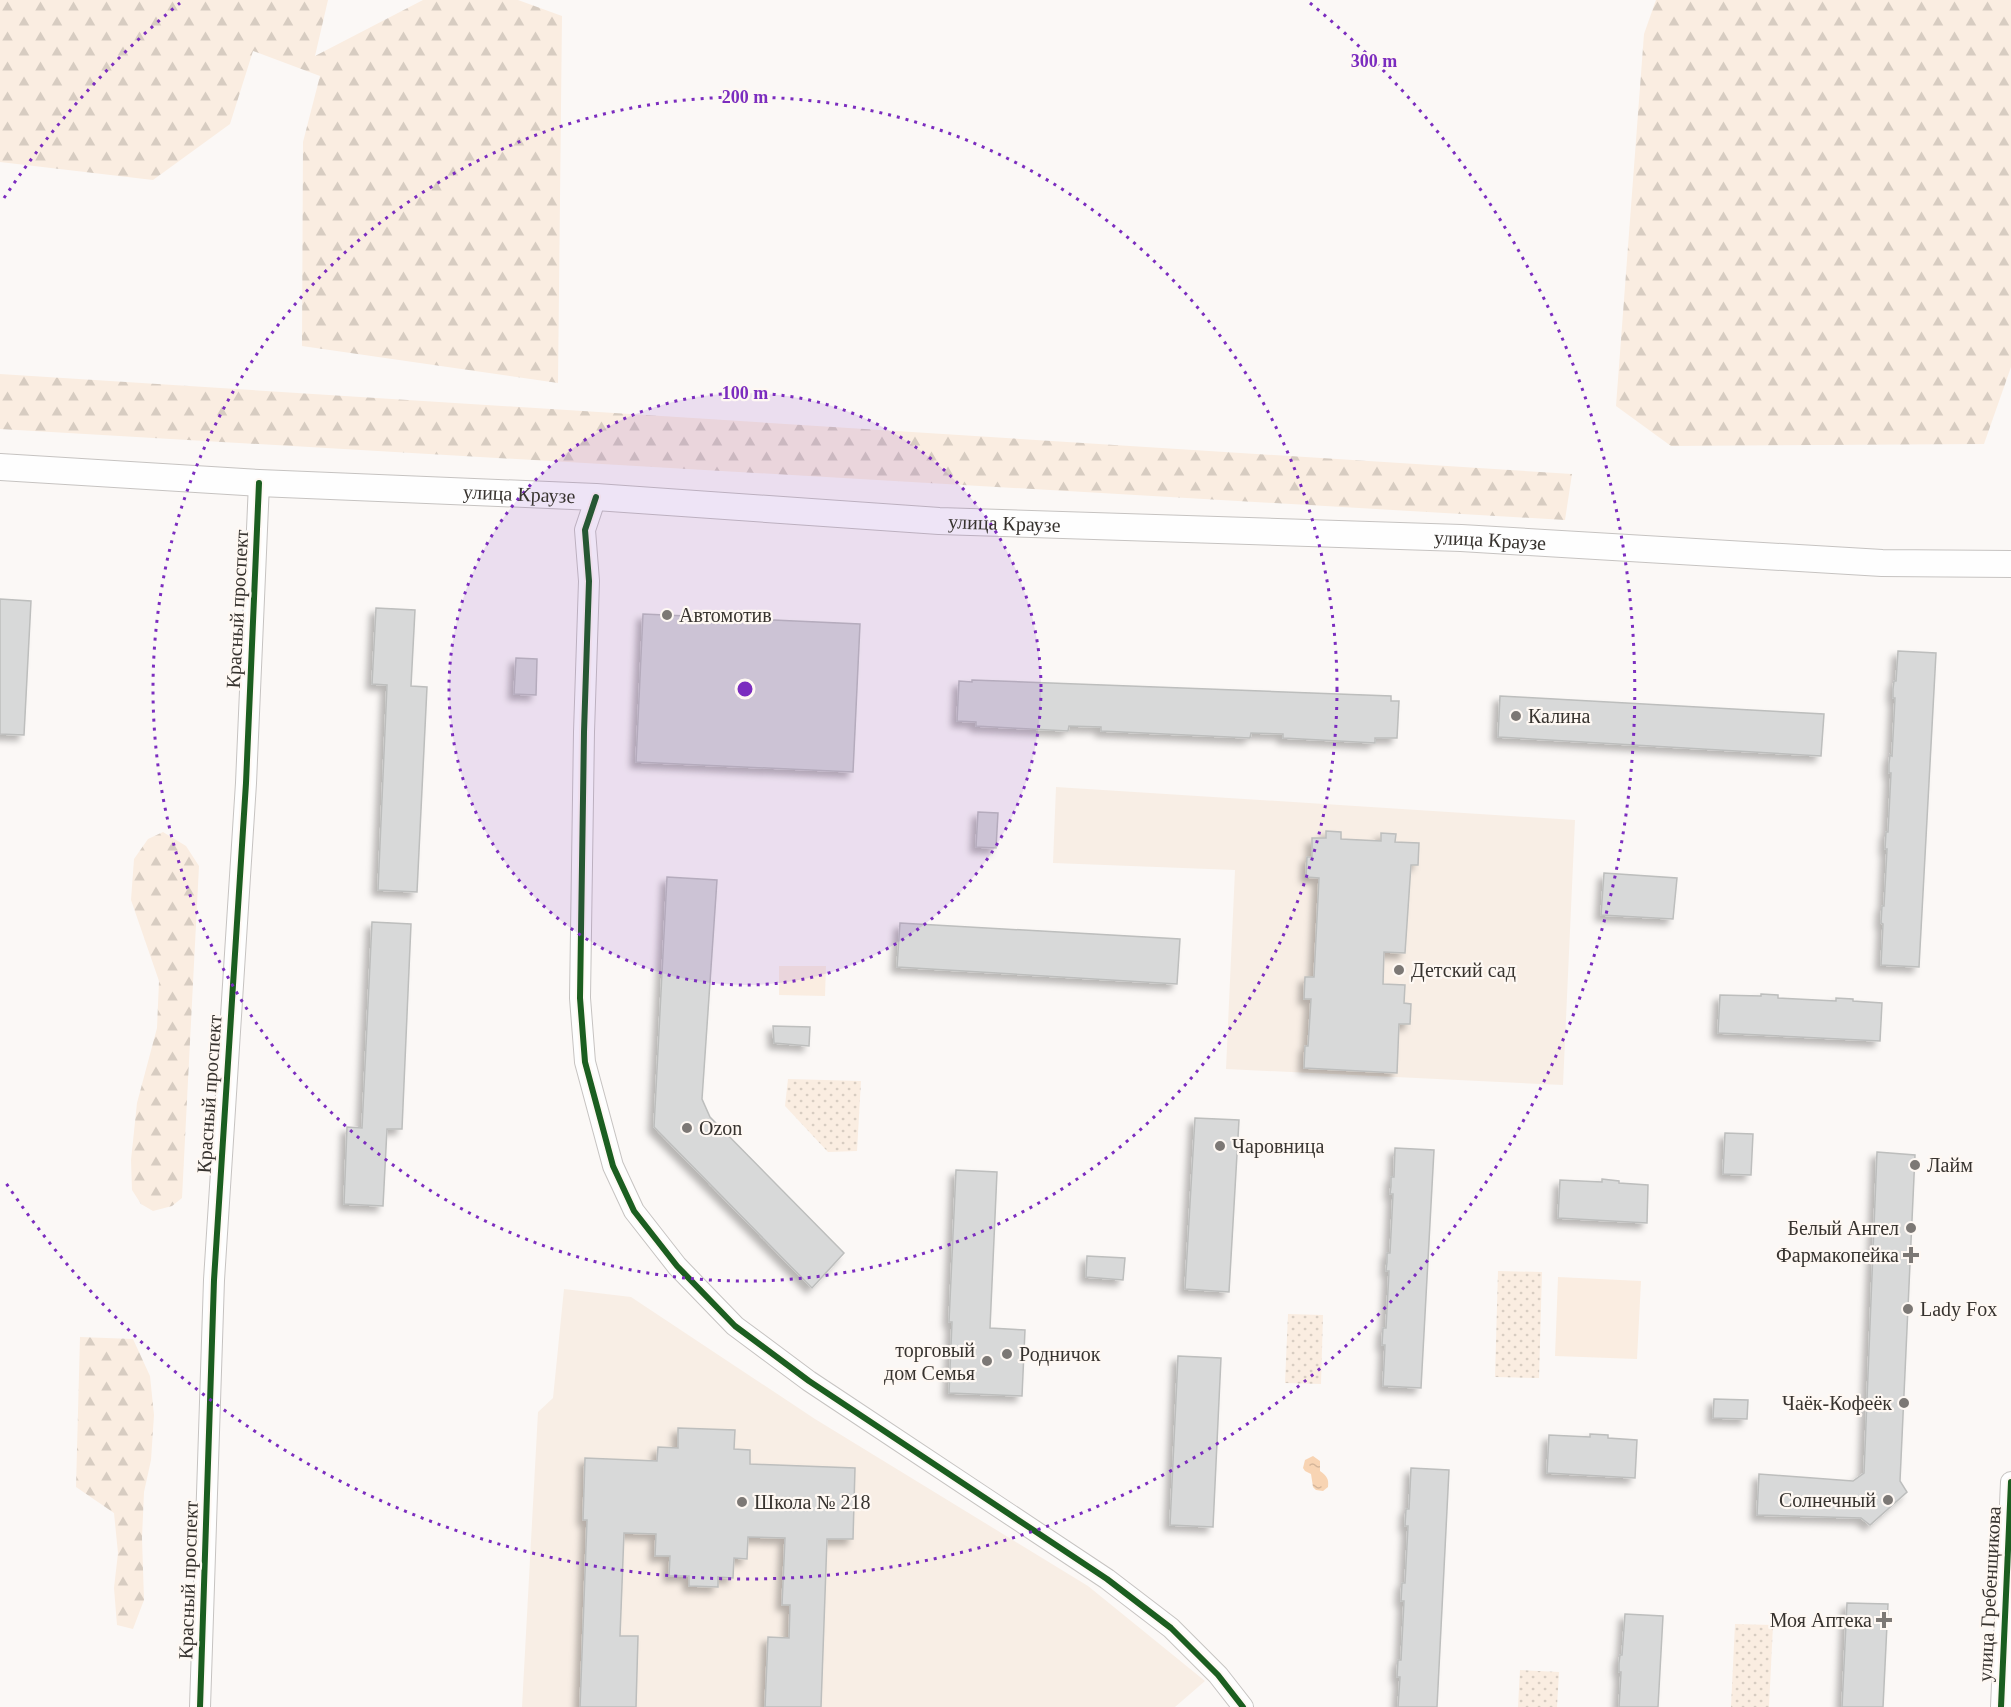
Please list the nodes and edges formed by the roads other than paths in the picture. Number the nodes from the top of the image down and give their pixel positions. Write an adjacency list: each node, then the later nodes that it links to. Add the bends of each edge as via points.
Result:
1 (0, 467): 2 (main road, улица Краузе)
2 (259, 483): 3 (main road, улица Краузе); 6 (street, Красный проспект, via 246,783 214,1280)
3 (596, 497): 4 (main road, улица Краузе, via 939,521 1461,538 1882,563); 7 (street, via 585,530 589,582 580,998 585,1062 613,1166 634,1211 671,1259 735,1326 809,1381 1107,1579 1171,1628 1218,1675)
4 (2011, 564)
5 (2011, 1482): 8 (street, улица Гребенщикова)
6 (200, 1707)
7 (1243, 1707)
8 (2001, 1707)

